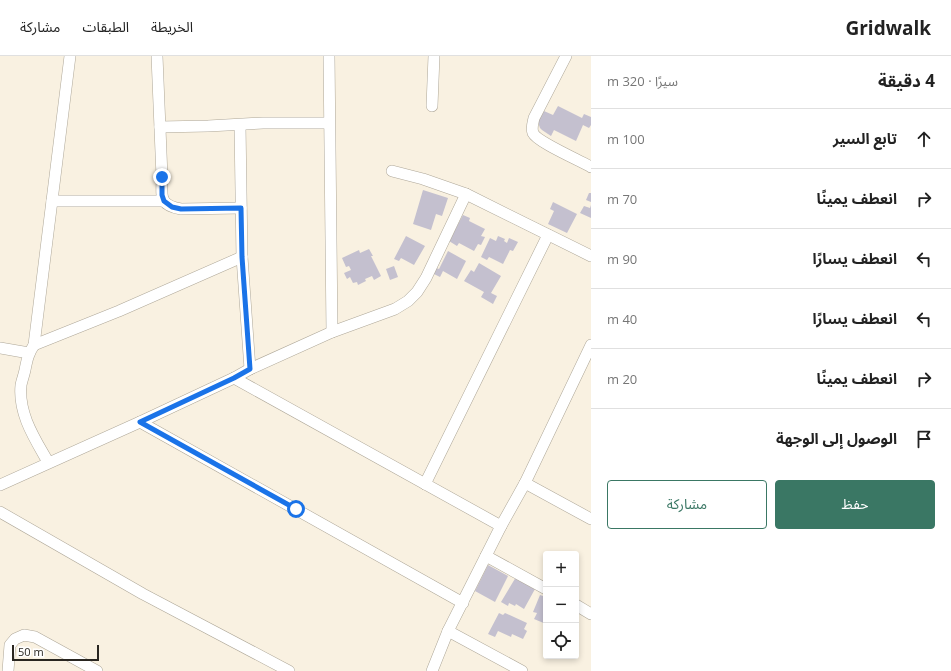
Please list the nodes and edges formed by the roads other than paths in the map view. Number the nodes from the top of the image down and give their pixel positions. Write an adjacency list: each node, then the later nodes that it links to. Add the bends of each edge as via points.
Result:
1 (70, 56): 13 (street)
2 (157, 56): 9 (street)
3 (329, 56): 7 (street)
4 (434, 56): 6 (street)
5 (566, 56): 10 (street, via 534,118 532,132 543,142)
6 (432, 106)
7 (329, 123): 8 (street); 19 (street)
8 (240, 125): 9 (street); 15 (street)
9 (160, 127): 14 (street)
10 (591, 167)
11 (392, 171): 12 (street)
12 (466, 194): 16 (street); 19 (street, via 417,292 395,309)
13 (52, 200): 14 (street); 22 (street)
14 (164, 201): 15 (street, via 172,207 181,209)
15 (241, 208): 18 (street)
16 (548, 235): 17 (street); 28 (street)
17 (591, 256)
18 (242, 257): 22 (street); 23 (street)
19 (332, 332): 23 (street)
20 (591, 345): 27 (street)
21 (0, 348): 22 (street)
22 (31, 349): 26 (street, via 21,386 22,404 26,422)
23 (250, 369): 24 (street)
24 (234, 378): 25 (street); 28 (street)
25 (140, 422): 26 (street); 35 (street)
26 (48, 462): 29 (street)
27 (525, 483): 31 (street); 32 (street)
28 (425, 484): 32 (street)
29 (0, 485)
30 (0, 512): 41 (street, via 143,594)
31 (591, 519)
32 (501, 526): 33 (street)
33 (486, 556): 34 (street); 35 (street)
34 (543, 587)
35 (463, 603): 38 (street)
36 (579, 607): 37 (street)
37 (591, 614)
38 (448, 631): 42 (street); 43 (street)
39 (8, 671): 40 (street, via 10,645 24,635 35,637)
40 (97, 671)
41 (289, 671)
42 (432, 671)
43 (522, 671)

